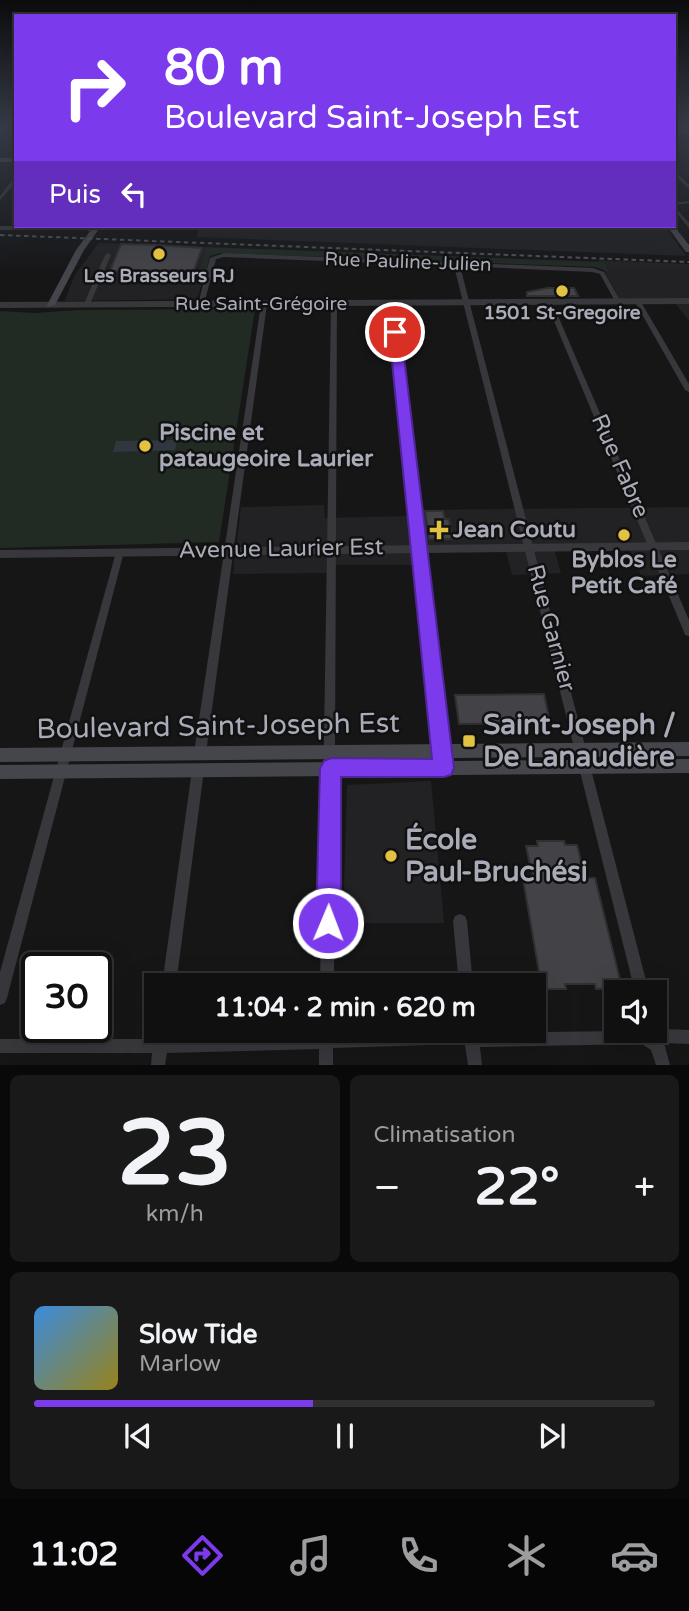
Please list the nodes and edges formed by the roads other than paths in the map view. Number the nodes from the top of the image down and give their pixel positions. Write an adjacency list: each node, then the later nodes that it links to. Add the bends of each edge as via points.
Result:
1 (677, 175): 3 (street)
2 (14, 182): 4 (street)
3 (689, 188)
4 (0, 199)
5 (676, 209): 7 (street)
6 (676, 225): 11 (main road)
7 (689, 226)
8 (92, 228): 15 (main road)
9 (102, 228): 15 (main road)
10 (672, 228): 12 (main road)
11 (689, 241)
12 (689, 250)
13 (108, 255): 23 (street)
14 (457, 265): 16 (street, Rue Garnier); 18 (street, Rue Pauline-Julien, via 599,271); 24 (street, Rue Pauline-Julien, via 217,256)
15 (68, 271): 27 (main road)
16 (467, 302): 17 (street, Rue Saint-Grégoire); 22 (street, Rue Saint-Grégoire); 31 (street, Rue Garnier)
17 (549, 302): 18 (street, Rue Saint-Grégoire); 30 (street, Rue Fabre)
18 (618, 302): 19 (street, Rue Saint-Grégoire)
19 (638, 302): 20 (street, Rue Saint-Grégoire); 28 (street)
20 (689, 302)
21 (334, 303): 22 (street, Rue Saint-Grégoire); 25 (street, Rue Saint-Grégoire); 33 (street)
22 (392, 303): 32 (street)
23 (87, 304): 24 (street, Rue Saint-Grégoire); 27 (street, Rue Saint-Grégoire)
24 (201, 304): 25 (street, Rue Saint-Grégoire)
25 (264, 304): 34 (street)
26 (0, 305): 27 (street, Rue Saint-Grégoire)
27 (51, 305)
28 (689, 390)
29 (689, 545): 30 (street, Avenue Laurier Est)
30 (654, 546): 31 (street, Avenue Laurier Est); 37 (street, Rue Fabre)
31 (529, 547): 32 (street, Avenue Laurier Est); 39 (street, Rue Garnier)
32 (418, 548): 33 (street, Avenue Laurier Est); 40 (street)
33 (332, 549): 34 (street, Avenue Laurier Est); 44 (street)
34 (230, 550): 35 (street, Avenue Laurier Est); 41 (street)
35 (120, 552): 36 (street, Avenue Laurier Est); 42 (street)
36 (0, 554)
37 (689, 632)
38 (689, 749): 39 (main road, Boulevard Saint-Joseph Est)
39 (582, 750): 40 (main road, Boulevard Saint-Joseph Est); 46 (street, Rue Garnier)
40 (441, 751): 44 (main road, Boulevard Saint-Joseph Est); 47 (street)
41 (200, 753): 42 (main road, Boulevard Saint-Joseph Est); 44 (main road, Boulevard Saint-Joseph Est)
42 (66, 754): 43 (main road, Boulevard Saint-Joseph Est); 49 (street)
43 (0, 755)
44 (331, 760): 47 (main road, Boulevard Saint-Joseph Est); 48 (main road, Boulevard Saint-Joseph Est); 53 (street)
45 (689, 766): 46 (main road, Boulevard Saint-Joseph Est)
46 (586, 767): 47 (main road, Boulevard Saint-Joseph Est); 55 (street, Rue Garnier)
47 (444, 768)
48 (198, 770): 49 (main road, Boulevard Saint-Joseph Est); 52 (street)
49 (61, 771): 50 (main road, Boulevard Saint-Joseph Est); 56 (street)
50 (0, 772)
51 (460, 921): 54 (street)
52 (171, 973)
53 (327, 973)
54 (465, 973)
55 (639, 980)
56 (0, 998)
57 (546, 1035): 58 (street)
58 (604, 1036)
59 (667, 1037): 60 (street)
60 (689, 1037)
61 (144, 1039): 66 (street)
62 (161, 1043): 67 (street)
63 (326, 1043): 68 (street)
64 (473, 1043): 69 (street)
65 (657, 1043): 70 (street)
66 (0, 1046)
67 (158, 1065)
68 (326, 1065)
69 (475, 1065)
70 (663, 1065)

